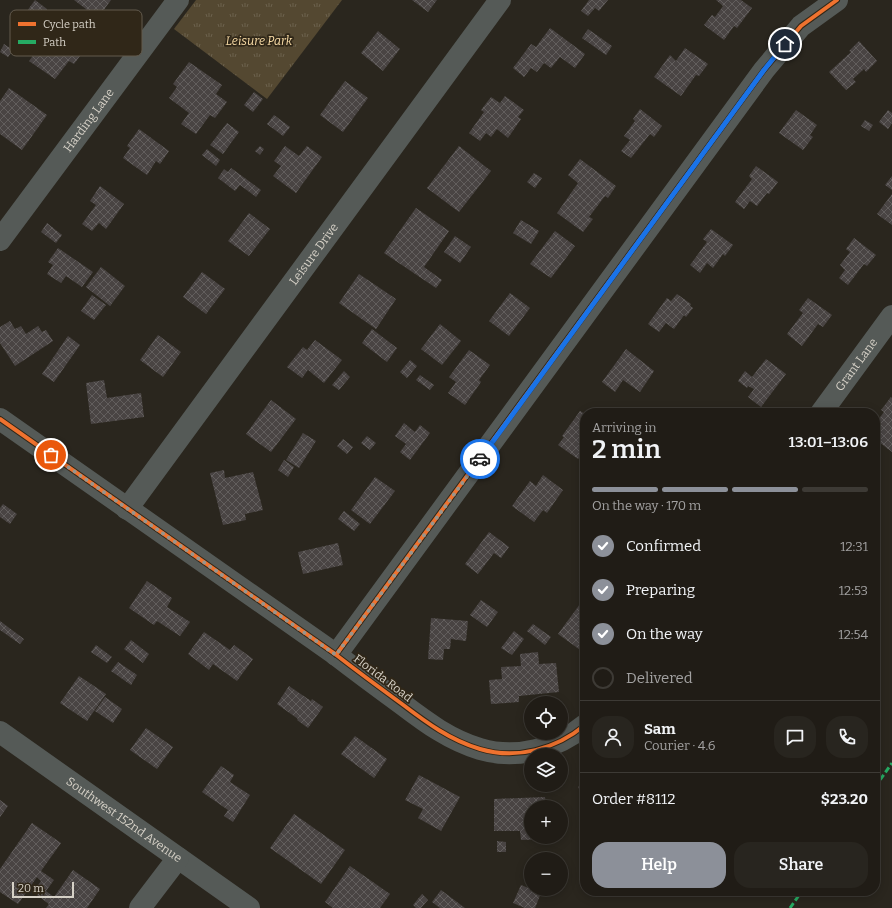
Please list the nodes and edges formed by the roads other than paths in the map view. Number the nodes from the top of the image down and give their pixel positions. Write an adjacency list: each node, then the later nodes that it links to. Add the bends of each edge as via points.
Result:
1 (178, 0): 4 (street, Harding Lane)
2 (500, 0): 10 (street, Leisure Drive)
3 (836, 0): 11 (street, via 801,26 764,70)
4 (142, 49)
5 (136, 56): 6 (street, Harding Lane)
6 (0, 240)
7 (892, 316): 8 (street, Grant Lane)
8 (825, 408)
9 (0, 419): 10 (street, Florida Road)
10 (127, 509): 11 (street, Florida Road)
11 (336, 655): 12 (street, Florida Road, via 424,721 450,738 471,746 497,752 521,753 561,741)
12 (580, 728)
13 (0, 732): 14 (street, Southwest 152nd Avenue)
14 (178, 858): 15 (street); 16 (street, Southwest 152nd Avenue)
15 (140, 908)
16 (249, 908)

